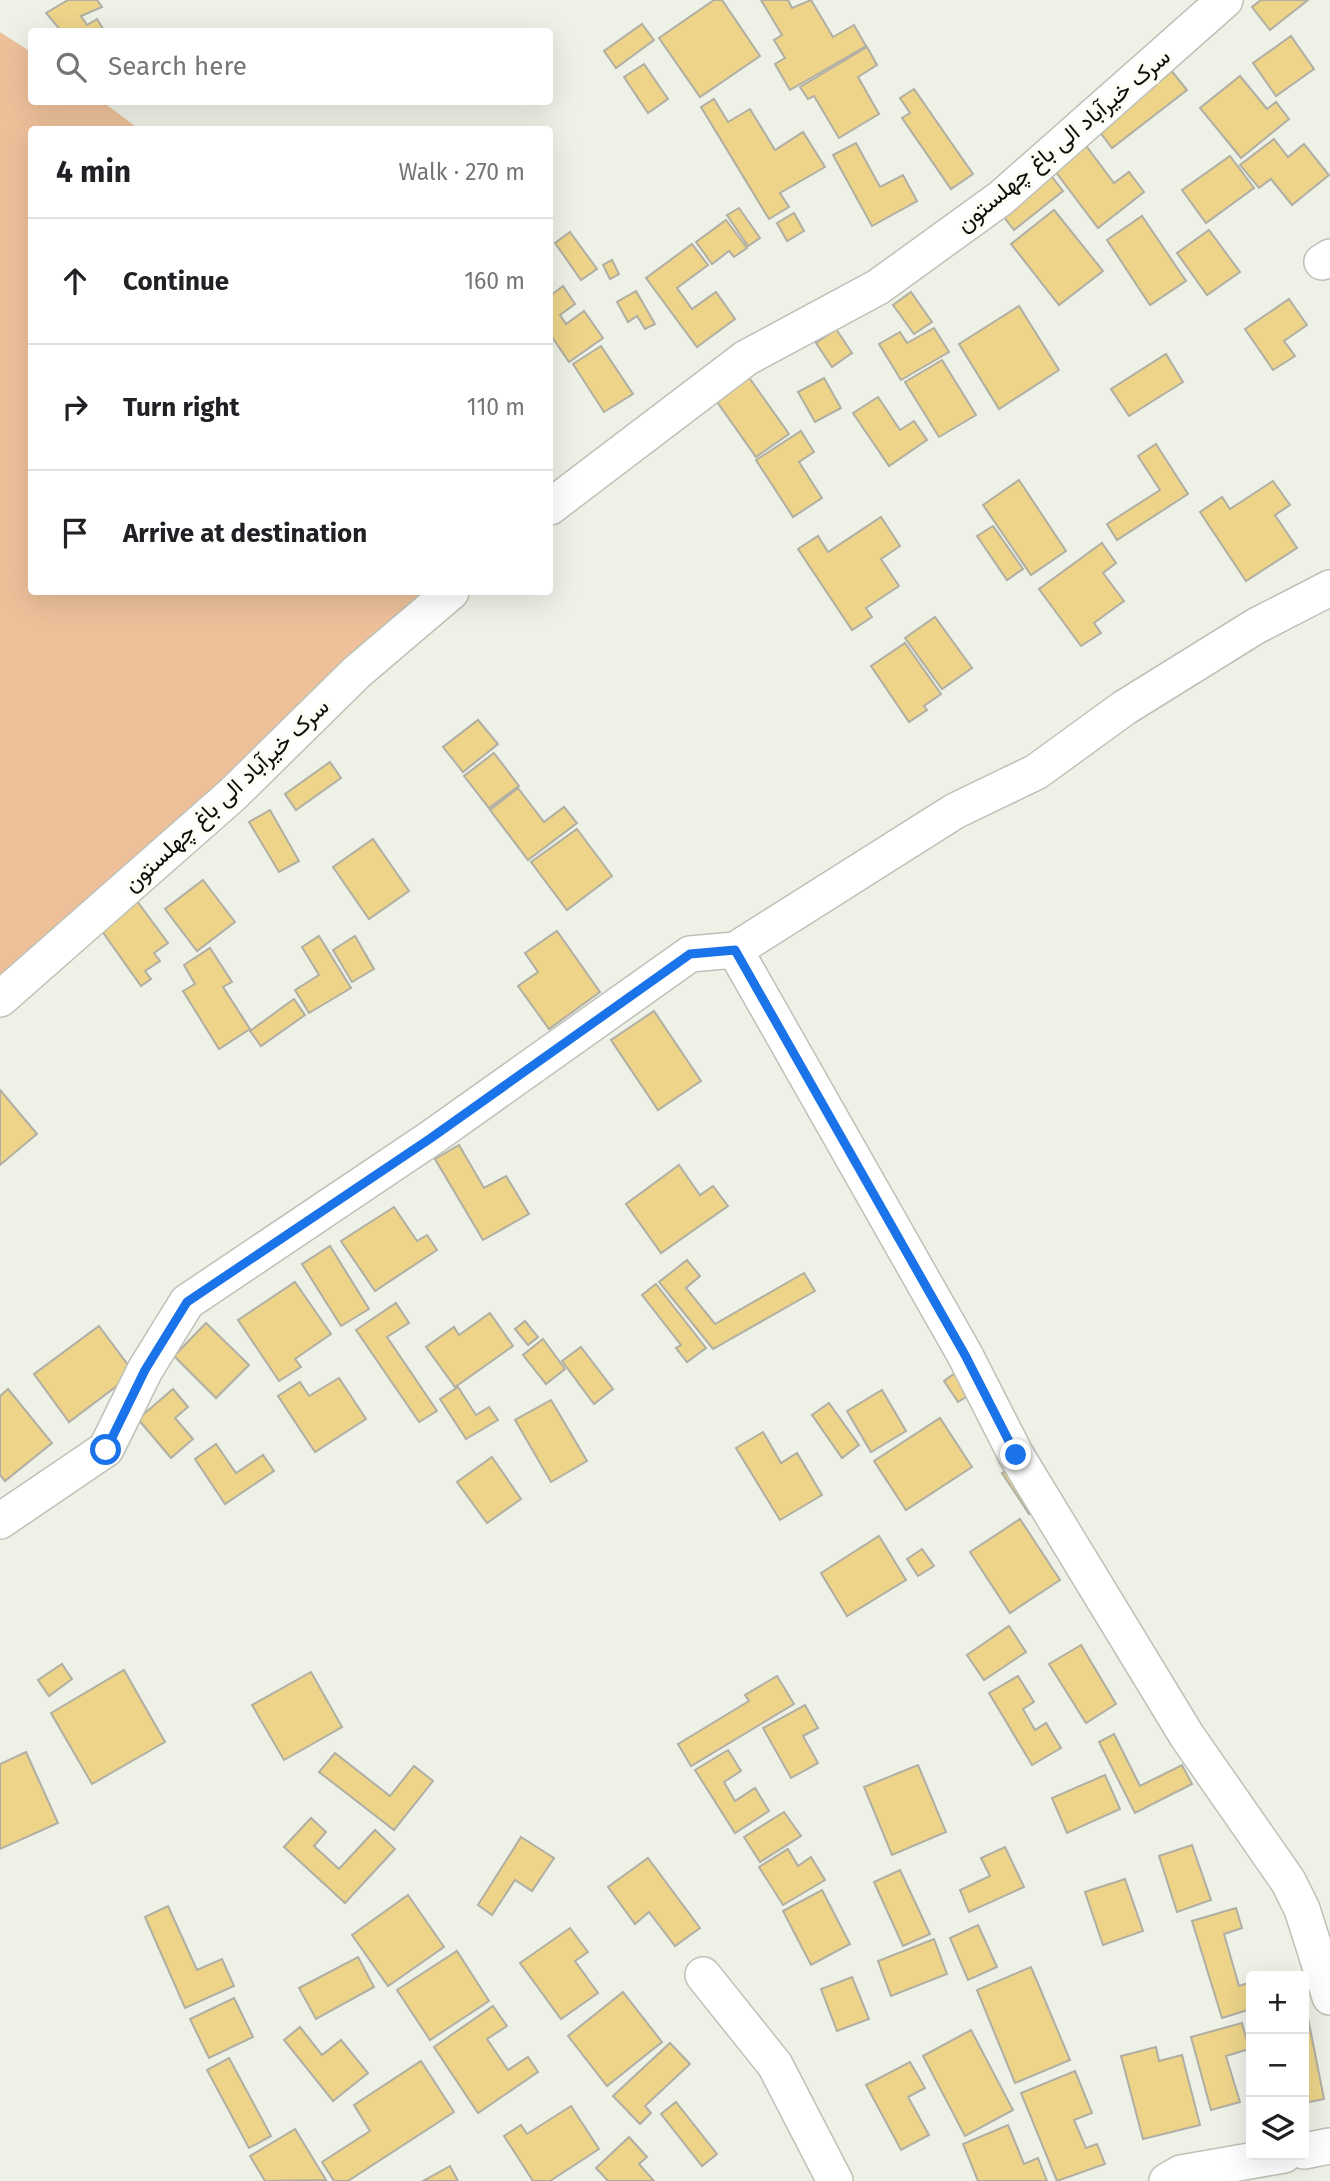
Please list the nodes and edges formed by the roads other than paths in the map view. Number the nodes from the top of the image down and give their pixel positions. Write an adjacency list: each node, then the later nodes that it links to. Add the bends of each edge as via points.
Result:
1 (1225, 0): 2 (street, سرک خیرآباد الی باغ چهلستون, via 1001,198 878,287 746,358)
2 (553, 505)
3 (1330, 589): 5 (street, via 1256,626 1124,708 1036,772 955,811)
4 (447, 595): 6 (street, سرک خیرآباد الی باغ چهلستون)
5 (735, 950): 7 (street, via 690,954 431,1138 187,1302 145,1370 106,1450); 9 (street, via 965,1355 1016,1455 1187,1736 1288,1881)
6 (0, 999)
7 (0, 1521)
8 (704, 1975): 13 (street, via 775,2065)
9 (1330, 1997)
10 (1330, 2146): 11 (street)
11 (1309, 2150)
12 (1257, 2160): 14 (street, via 1181,2174)
13 (835, 2181)
14 (1167, 2181)

